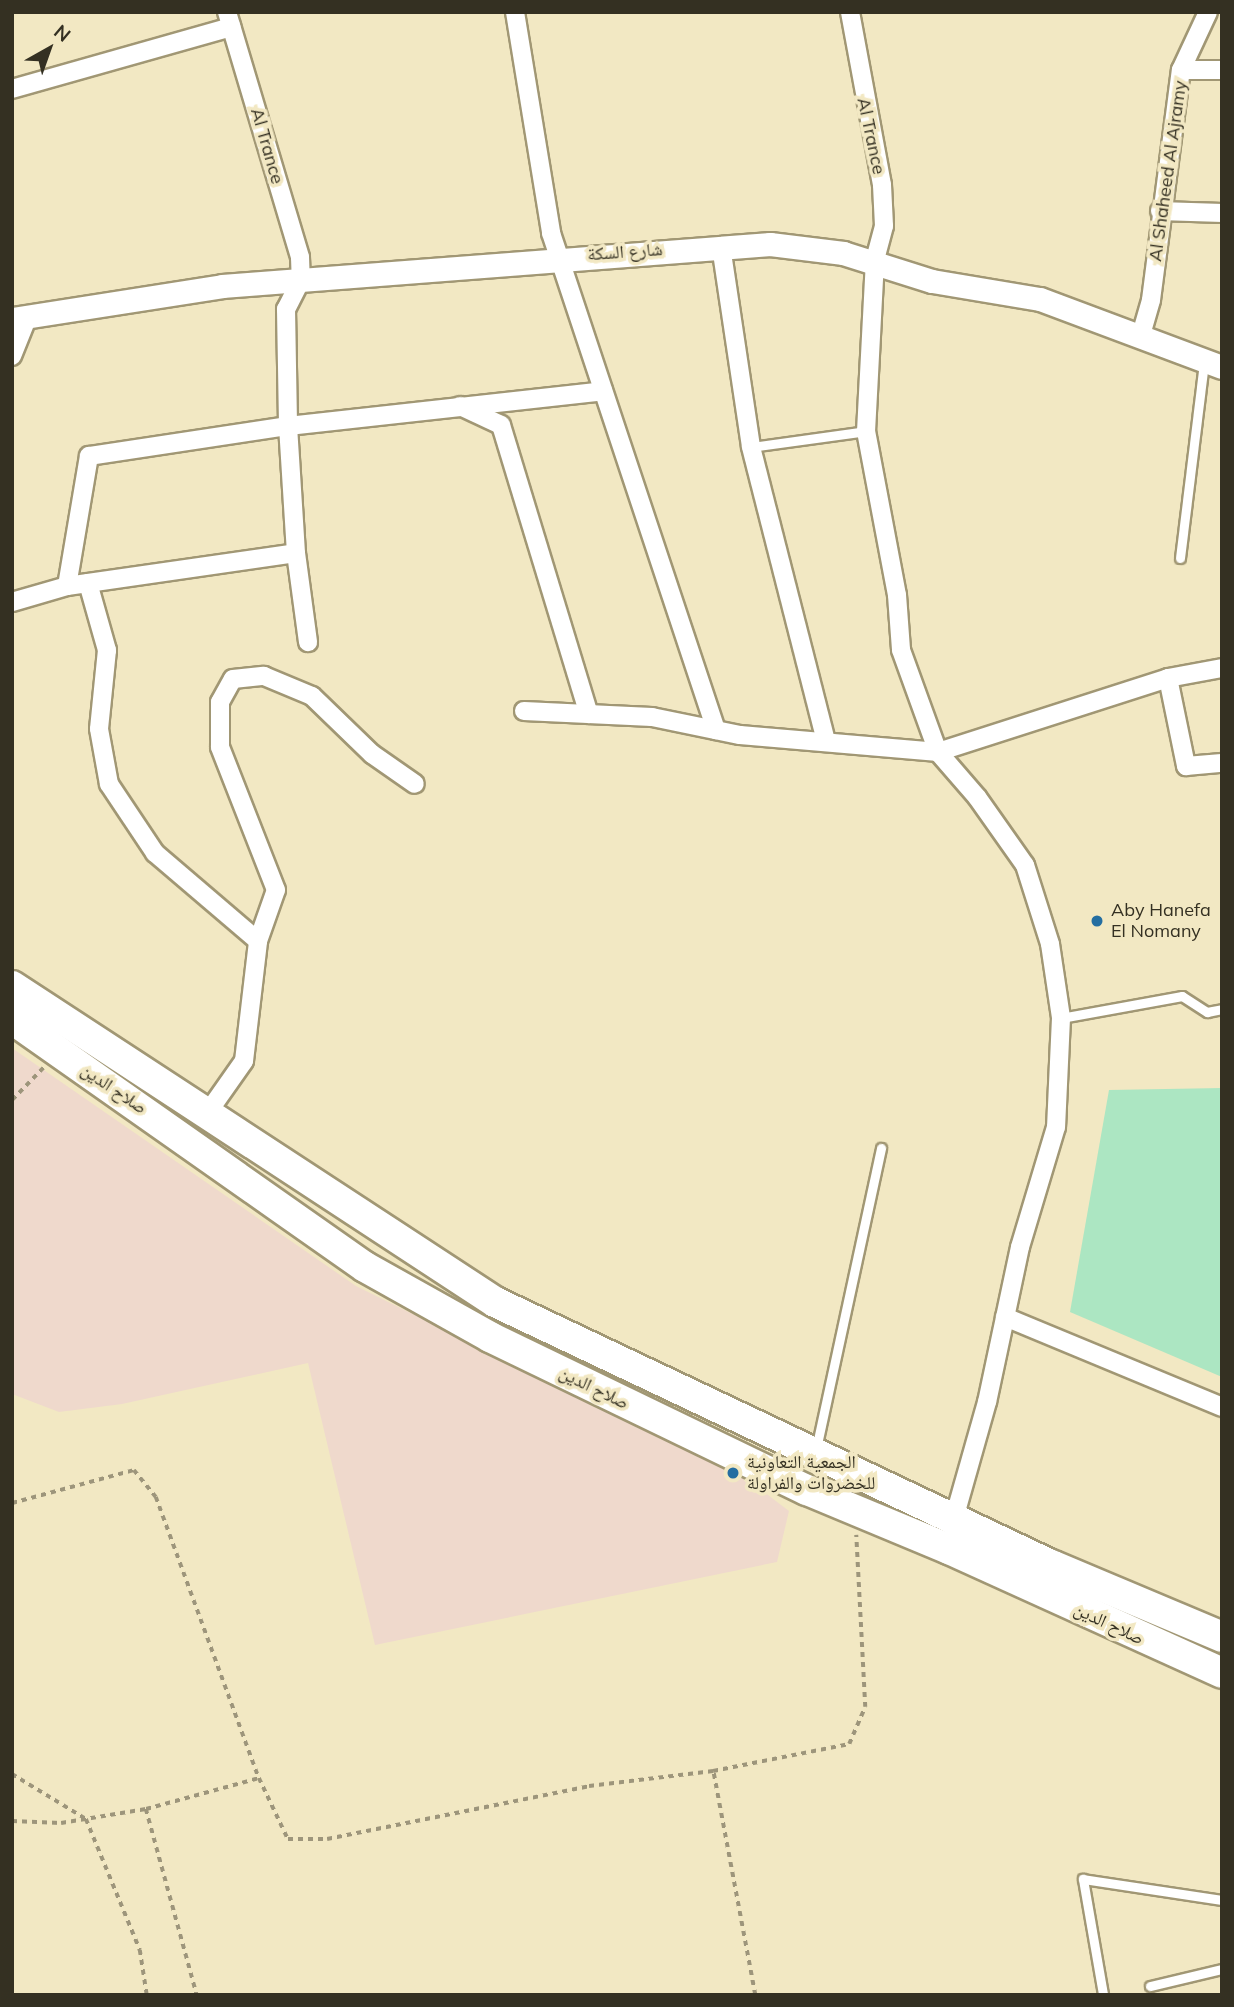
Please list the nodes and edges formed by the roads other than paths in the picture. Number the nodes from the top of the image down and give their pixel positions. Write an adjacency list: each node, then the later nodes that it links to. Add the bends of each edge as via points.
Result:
1 (515, 12): 11 (street, via 551,233)
2 (850, 12): 12 (street, Al Trance, via 882,185 884,226)
3 (1208, 12): 5 (street, Al Shaheed Al Ajramy)
4 (229, 19): 7 (street); 13 (street, Al Trance, via 300,257)
5 (1181, 70): 6 (street); 8 (street, Al Shaheed Al Ajramy)
6 (1222, 71)
7 (12, 89)
8 (1160, 211): 9 (street); 15 (street, Al Shaheed Al Ajramy, via 1151,300)
9 (1222, 213)
10 (721, 246): 11 (street, شارع السكة); 12 (street, شارع السكة, via 770,244); 22 (street)
11 (562, 256): 13 (street, شارع السكة); 18 (street)
12 (875, 260): 15 (street, شارع السكة, via 932,281 1040,299); 21 (street, Al Trance)
13 (301, 281): 14 (street, شارع السكة, via 222,286); 20 (street, via 286,309)
14 (20, 317): 16 (street)
15 (1141, 335): 17 (street, شارع السكة)
16 (12, 356)
17 (1213, 364): 24 (lane)
18 (603, 391): 19 (street); 33 (street)
19 (460, 407): 20 (street); 32 (street, via 501,425)
20 (288, 426): 23 (street); 26 (street, via 89,456)
21 (866, 431): 22 (lane); 35 (street, Al Trance, via 897,595 901,649)
22 (751, 447): 34 (street)
23 (296, 553): 25 (street); 28 (street)
24 (1180, 558)
25 (88, 583): 26 (street); 38 (street, via 107,650 99,729 109,784 155,853)
26 (67, 586): 27 (street)
27 (12, 603)
28 (308, 642)
29 (1222, 668): 30 (street)
30 (1168, 678): 35 (street); 36 (street, via 1186,766)
31 (524, 711): 32 (street)
32 (589, 715): 33 (street, via 652,717)
33 (716, 730): 34 (street)
34 (826, 742): 35 (street)
35 (938, 752): 41 (street, via 1025,865 1050,944)
36 (1222, 763)
37 (415, 784): 38 (street, via 372,754 312,696 264,676 233,679 220,702 220,747 276,890)
38 (258, 941): 43 (street, via 244,1061)
39 (12, 986): 43 (highway, صلاح الدين)
40 (1222, 1009): 41 (lane, via 1207,1012 1182,996)
41 (1060, 1018): 45 (street, via 1056,1127 1020,1247)
42 (12, 1019): 50 (highway, صلاح الدين, via 365,1267 491,1337 855,1512 949,1549)
43 (206, 1115): 47 (highway, صلاح الدين, via 495,1302)
44 (881, 1148): 47 (lane)
45 (1005, 1317): 46 (street); 48 (street)
46 (1222, 1407)
47 (815, 1454): 48 (highway, صلاح الدين)
48 (954, 1519): 49 (highway, صلاح الدين)
49 (1222, 1637)
50 (1222, 1673)
51 (1222, 1900): 54 (lane, via 1083,1879)
52 (1222, 1969): 53 (lane)
53 (1150, 1986)
54 (1104, 1994)

